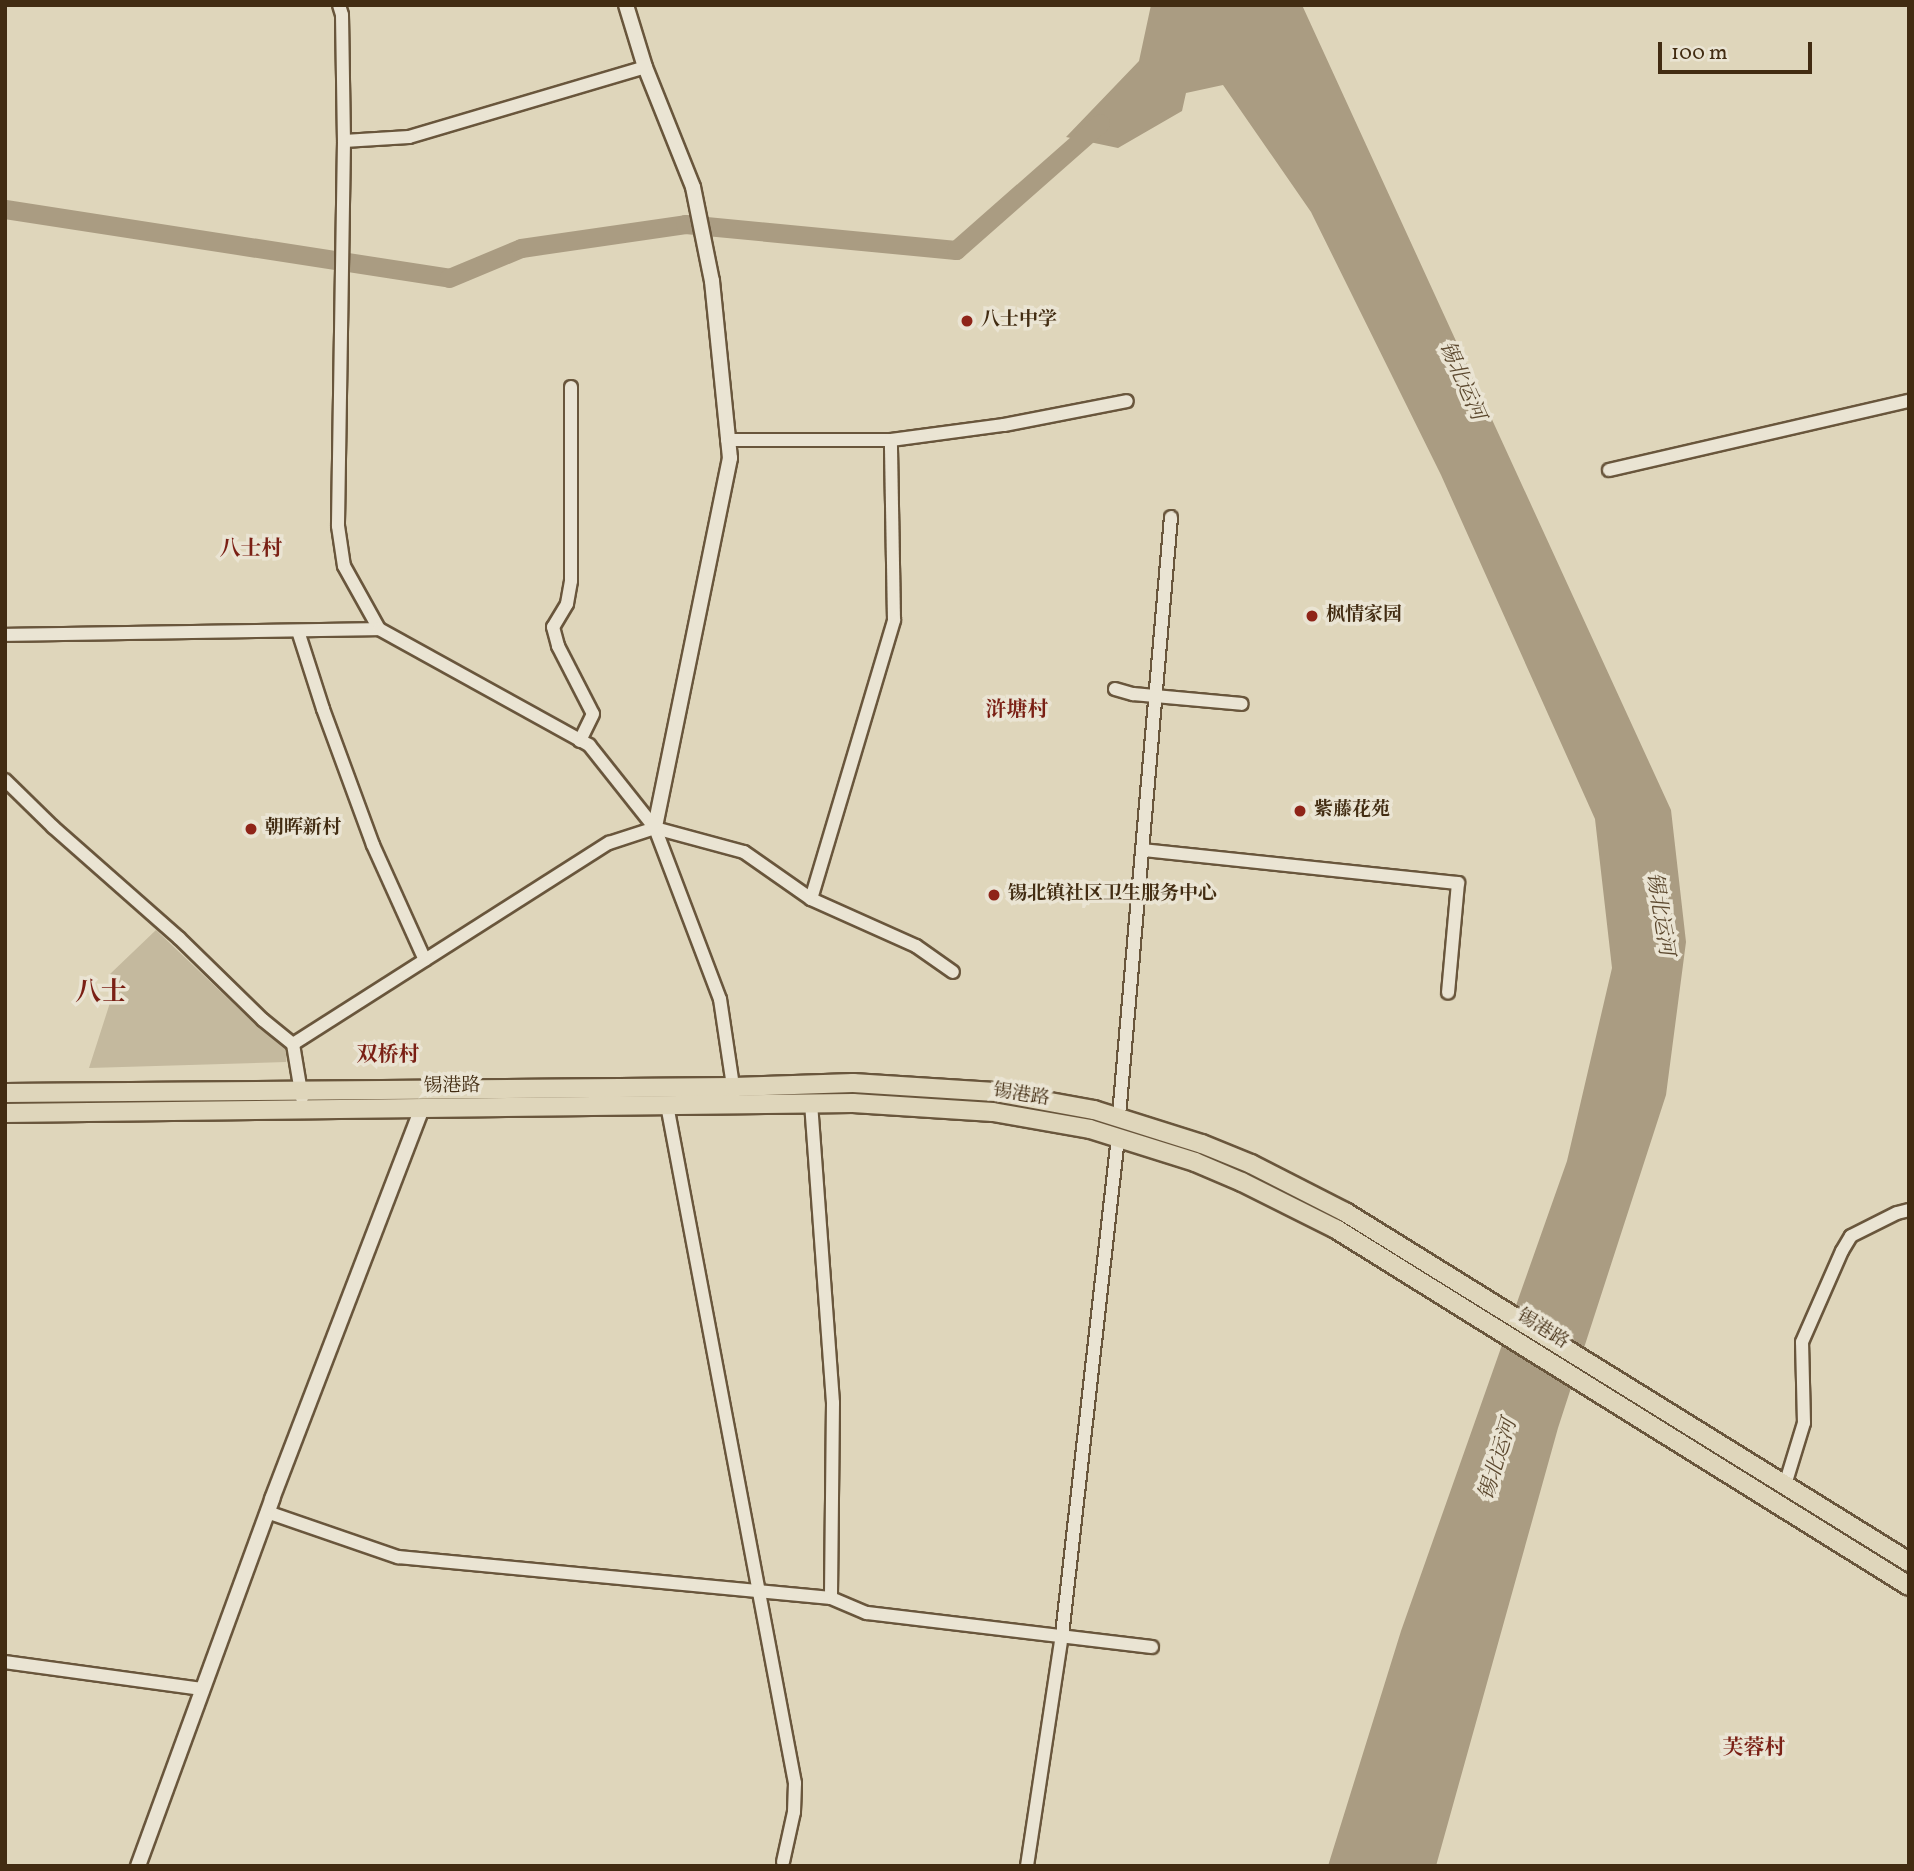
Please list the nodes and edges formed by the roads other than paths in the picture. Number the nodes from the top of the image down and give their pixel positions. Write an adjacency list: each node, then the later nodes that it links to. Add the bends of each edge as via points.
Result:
1 (340, 5): 4 (street)
2 (626, 5): 3 (street)
3 (645, 67): 4 (street, via 409,138); 8 (street, via 693,187 712,281)
4 (344, 141): 12 (street, via 338,526 344,566)
5 (571, 387): 18 (street, via 571,581 567,604 553,628 593,714)
6 (1127, 401): 9 (street, via 1004,425)
7 (1909, 401): 10 (street)
8 (727, 439): 9 (street); 20 (street, via 730,458)
9 (891, 440): 22 (street, via 894,620)
10 (1609, 470)
11 (1171, 517): 16 (street)
12 (379, 629): 13 (street); 18 (street)
13 (298, 631): 14 (street); 23 (street, via 373,845)
14 (5, 635)
15 (1115, 689): 16 (street)
16 (1157, 697): 17 (street); 21 (street)
17 (1242, 704)
18 (580, 741): 20 (street, via 589,745)
19 (5, 780): 26 (street)
20 (655, 828): 22 (street, via 744,852); 23 (street, via 609,843); 29 (street, via 720,999)
21 (1143, 850): 25 (street, via 1458,883); 35 (street)
22 (811, 899): 24 (street, via 916,946)
23 (425, 960): 26 (street)
24 (953, 972)
25 (1448, 993)
26 (293, 1044): 27 (street)
27 (302, 1089): 28 (main road, 锡港路); 29 (main road, 锡港路); 33 (street)
28 (5, 1093)
29 (734, 1096): 30 (main road, 锡港路); 31 (main road, 锡港路); 35 (main road, 锡港路, via 853,1083 927,1086 1043,1100)
30 (811, 1103): 36 (main road, 锡港路, via 905,1104 993,1112); 43 (street, via 833,1403)
31 (667, 1105): 32 (main road, 锡港路); 42 (street)
32 (422, 1108): 33 (main road, 锡港路); 39 (street)
33 (302, 1109): 34 (main road, 锡港路)
34 (5, 1113)
35 (1119, 1116): 38 (main road, 锡港路, via 1202,1144 1345,1212)
36 (1118, 1137): 41 (main road, 锡港路, via 1195,1162 1336,1229); 44 (street)
37 (1909, 1210): 38 (street, via 1851,1236 1842,1251 1802,1342 1804,1423)
38 (1785, 1485): 40 (main road, 锡港路)
39 (267, 1512): 42 (street, via 398,1557); 47 (street)
40 (1909, 1563)
41 (1909, 1586)
42 (757, 1592): 43 (street); 48 (street, via 795,1783)
43 (831, 1598): 44 (street, via 867,1613)
44 (1062, 1635): 45 (street); 50 (street)
45 (1152, 1647)
46 (5, 1662): 47 (street)
47 (203, 1689): 49 (street)
48 (783, 1862)
49 (138, 1866)
50 (1027, 1866)

